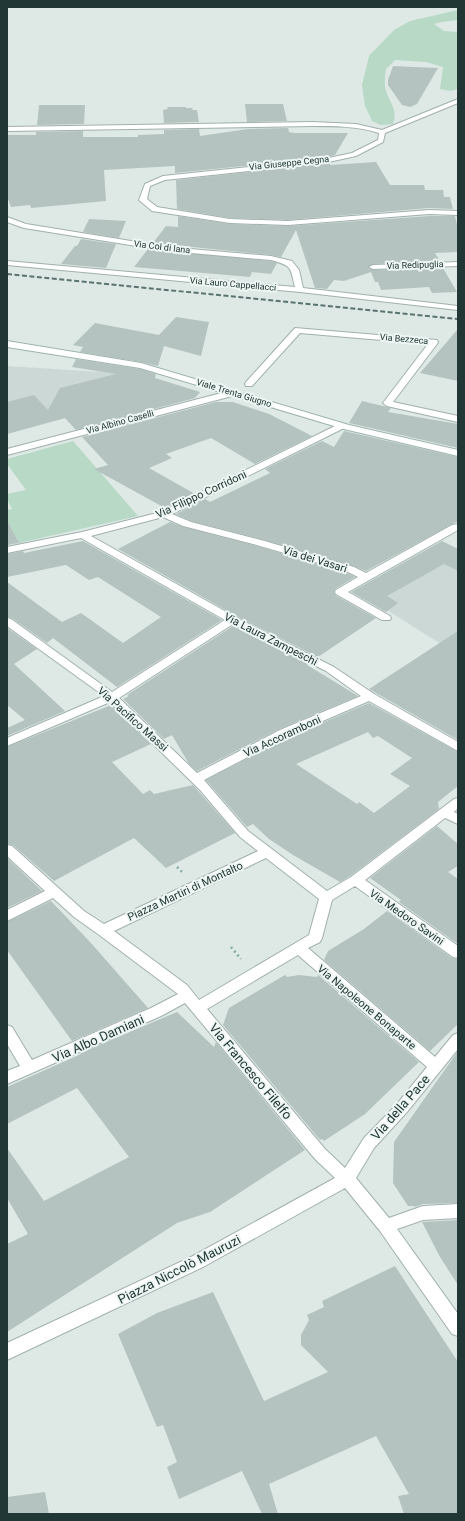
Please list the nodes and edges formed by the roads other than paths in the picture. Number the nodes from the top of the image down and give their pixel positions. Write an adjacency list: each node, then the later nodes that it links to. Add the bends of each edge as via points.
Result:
1 (458, 101): 3 (street)
2 (7, 129): 3 (street, via 312,124 352,125)
3 (382, 132): 4 (street, Via Giuseppe Cegna, via 381,141 372,147 326,160 163,178 147,185 143,200 155,209 230,221 288,223 429,212)
4 (458, 213)
5 (7, 219): 9 (street, Via Col di lana, via 24,226 168,249 271,258 289,263 295,270)
6 (7, 263): 9 (street, Via Lauro Cappellacci)
7 (458, 264): 8 (street, Via Redipuglia)
8 (372, 267)
9 (300, 290): 10 (street, Via Lauro Cappellacci)
10 (458, 308)
11 (7, 344): 13 (street, Viale Trenta Giugno, via 141,366)
12 (249, 384): 14 (street, Via Bezzeca, via 298,330 434,342 387,403)
13 (233, 393): 15 (street, Viale Trenta Giugno); 16 (street, Via Albino Caselli)
14 (458, 418)
15 (341, 426): 17 (street, Viale Trenta Giugno); 18 (street, Via Filippo Corridoni)
16 (7, 452)
17 (458, 453)
18 (164, 514): 20 (street, Via Filippo Corridoni); 22 (street, Via dei Vasari, via 187,524 350,569)
19 (457, 527): 22 (street)
20 (82, 536): 21 (street, Via Filippo Corridoni); 24 (street, Via Laura Zampeschi)
21 (7, 550)
22 (366, 577): 23 (street, via 340,592)
23 (386, 618)
24 (233, 620): 26 (street); 27 (street, Via Laura Zampeschi, via 330,668)
25 (7, 621): 26 (street, Via Pacifico Massi)
26 (112, 697): 28 (street); 30 (street, Via Pacifico Massi)
27 (370, 697): 29 (street, Via Laura Zampeschi); 30 (street, Via Accoramboni, via 284,733)
28 (7, 742)
29 (458, 747)
30 (196, 779): 35 (street, Via Pacifico Massi, via 244,834)
31 (458, 802): 32 (street)
32 (445, 812): 33 (street); 36 (street)
33 (458, 820)
34 (7, 849): 37 (street, Via Francesco Filelfo)
35 (267, 852): 38 (street); 40 (street, Piazza Martiri di Montalto)
36 (356, 880): 38 (street); 42 (street, Via Medoro Savini)
37 (53, 892): 39 (street); 40 (street, Via Francesco Filelfo)
38 (326, 898): 41 (street, via 315,938)
39 (7, 916)
40 (103, 930): 43 (street, Via Francesco Filelfo, via 182,989)
41 (299, 948): 43 (street); 46 (street, Via Napoleone Bonaparte)
42 (458, 952)
43 (193, 1001): 47 (street, Via Albo Damiani, via 156,1012); 49 (street, Via Francesco Filelfo, via 320,1154)
44 (7, 1031): 47 (street)
45 (458, 1039): 46 (street, Via della Pace)
46 (435, 1066): 49 (street, Via della Pace, via 402,1108 369,1143)
47 (29, 1068): 48 (street, Via Albo Damiani)
48 (7, 1078)
49 (347, 1179): 51 (street, Via Francesco Filelfo); 53 (street, Piazza Niccolò Mauruzi, via 197,1262)
50 (458, 1211): 51 (street, via 422,1213)
51 (386, 1226): 52 (street, Via Francesco Filelfo)
52 (458, 1328)
53 (7, 1352)

